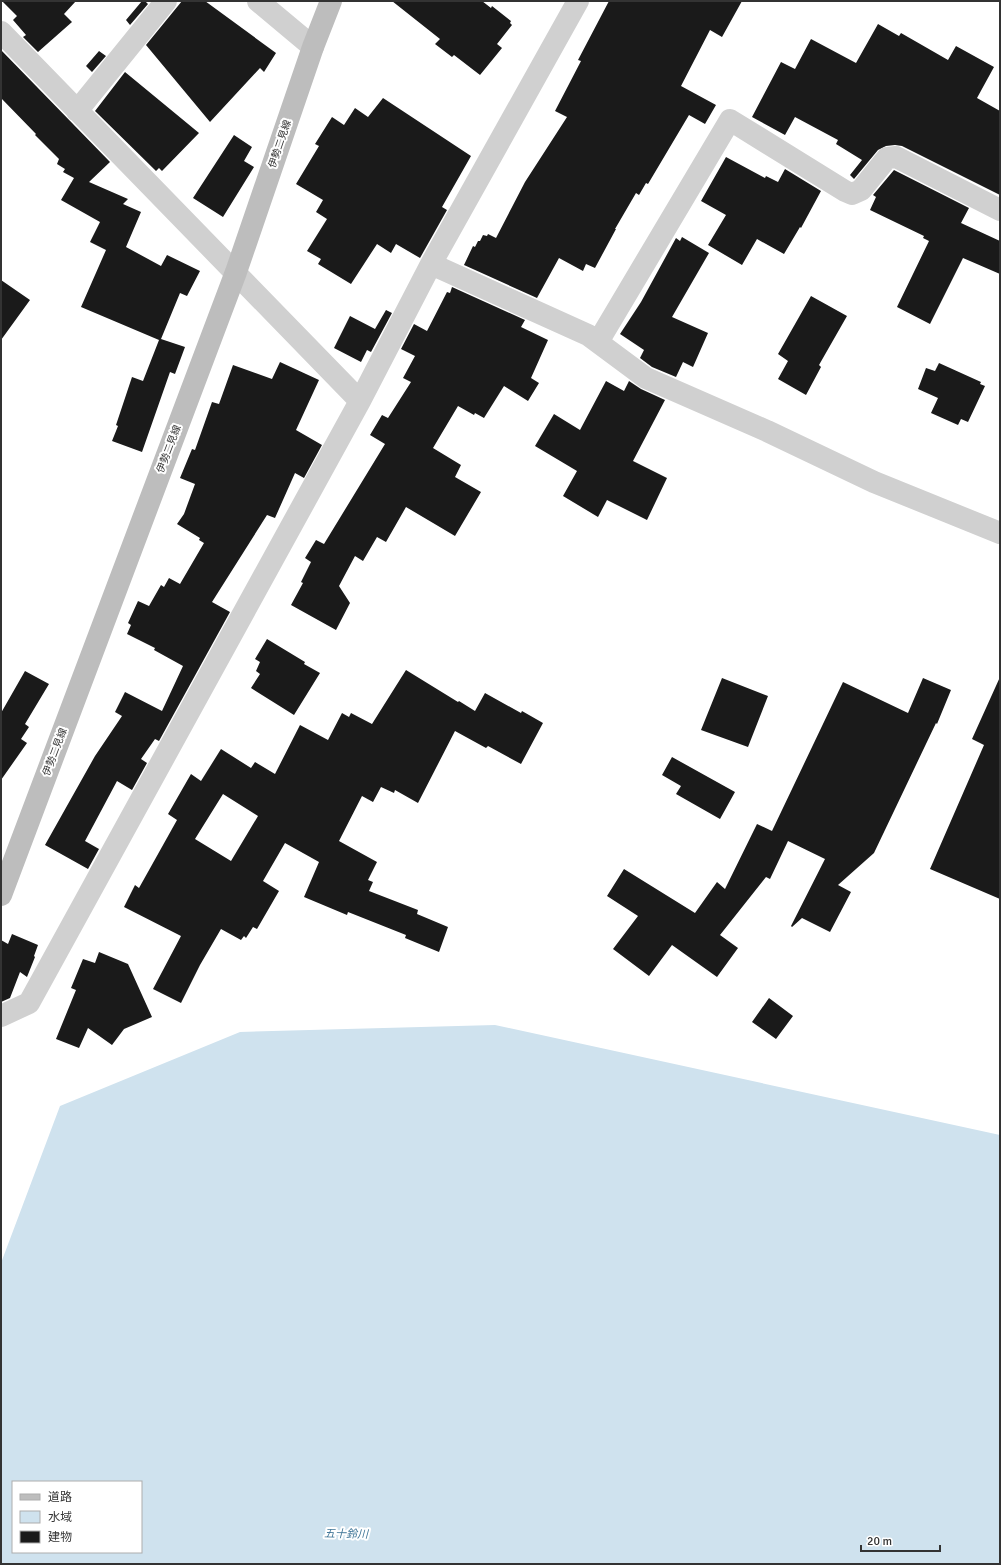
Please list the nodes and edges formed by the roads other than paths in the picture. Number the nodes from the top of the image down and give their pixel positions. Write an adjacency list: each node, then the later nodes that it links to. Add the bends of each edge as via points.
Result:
1 (166, 1): 7 (street)
2 (258, 1): 6 (street)
3 (331, 1): 6 (main road, 伊勢二見線)
4 (578, 1): 9 (street)
5 (1, 32): 7 (street)
6 (313, 47): 10 (main road, 伊勢二見線)
7 (77, 111): 10 (street)
8 (1000, 210): 11 (street, via 896,157 887,158 861,190 852,194 730,120)
9 (431, 264): 11 (street, via 588,335); 12 (street)
10 (236, 272): 12 (street); 14 (main road, 伊勢二見線)
11 (598, 342): 13 (street, via 646,378 874,482)
12 (360, 401): 15 (street, via 29,1003)
13 (1000, 534)
14 (1, 894)
15 (1, 1016)

